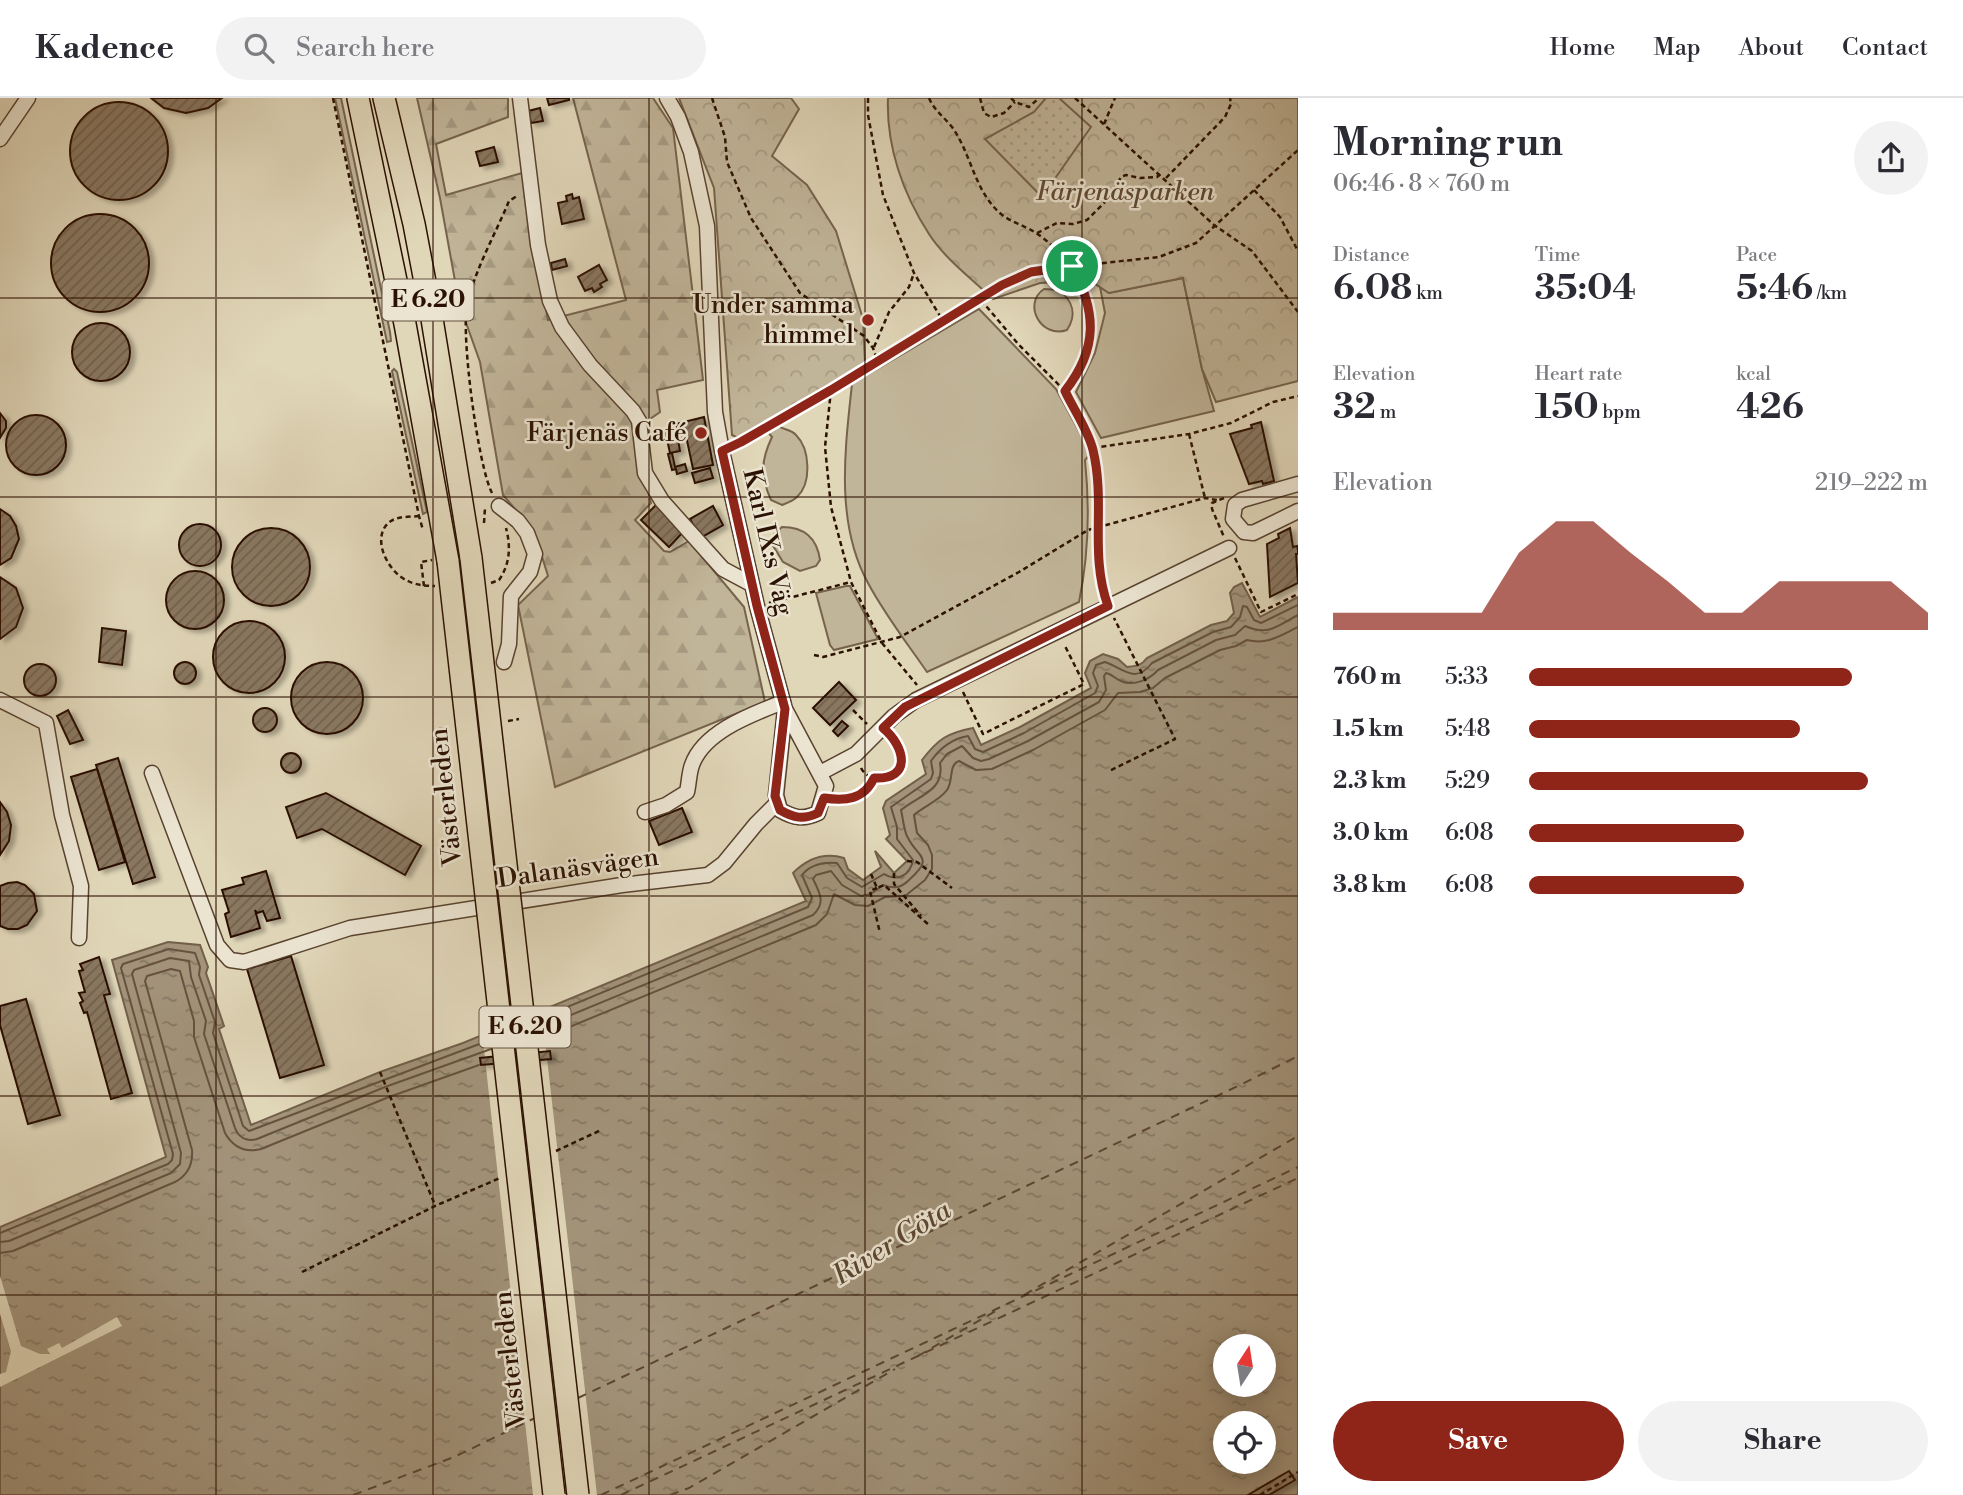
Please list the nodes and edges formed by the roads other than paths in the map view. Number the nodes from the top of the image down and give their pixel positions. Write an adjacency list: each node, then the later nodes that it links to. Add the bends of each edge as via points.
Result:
1 (27, 98): 6 (street)
2 (358, 98): 20 (highway, Västerleden / E 6.20, bridge, via 405,324 440,560)
3 (384, 98): 21 (highway, Västerleden / E 6.20, bridge, via 432,319 471,558)
4 (520, 98): 11 (street, via 529,189 550,301 562,327 639,421 645,473 662,501 723,569)
5 (667, 98): 11 (street, Karl IX:s Väg, via 691,152 707,226 715,412)
6 (0, 139)
7 (1298, 484): 9 (street, via 1242,500 1235,505 1233,519 1244,532 1253,533)
8 (492, 504): 12 (street, via 518,522 535,554 530,572 511,596)
9 (1298, 511)
10 (1229, 548): 16 (street, via 926,695 905,707 856,754)
11 (751, 584): 14 (street, Karl IX:s Väg)
12 (504, 662)
13 (0, 699): 19 (street, via 46,723 62,815 81,886)
14 (784, 706): 16 (street, Karl IX:s Väg); 17 (street, Karl IX:s Väg); 18 (street, via 745,717 713,737 693,762 687,792 666,806)
15 (152, 773): 17 (street, Dalanäsvägen, via 217,946 230,960 244,962 350,928 708,875)
16 (820, 773): 17 (street, Karl IX:s Väg, via 826,786 818,813 806,819 792,817)
17 (777, 803)
18 (645, 812)
19 (79, 938)
20 (554, 1495)
21 (578, 1495)

